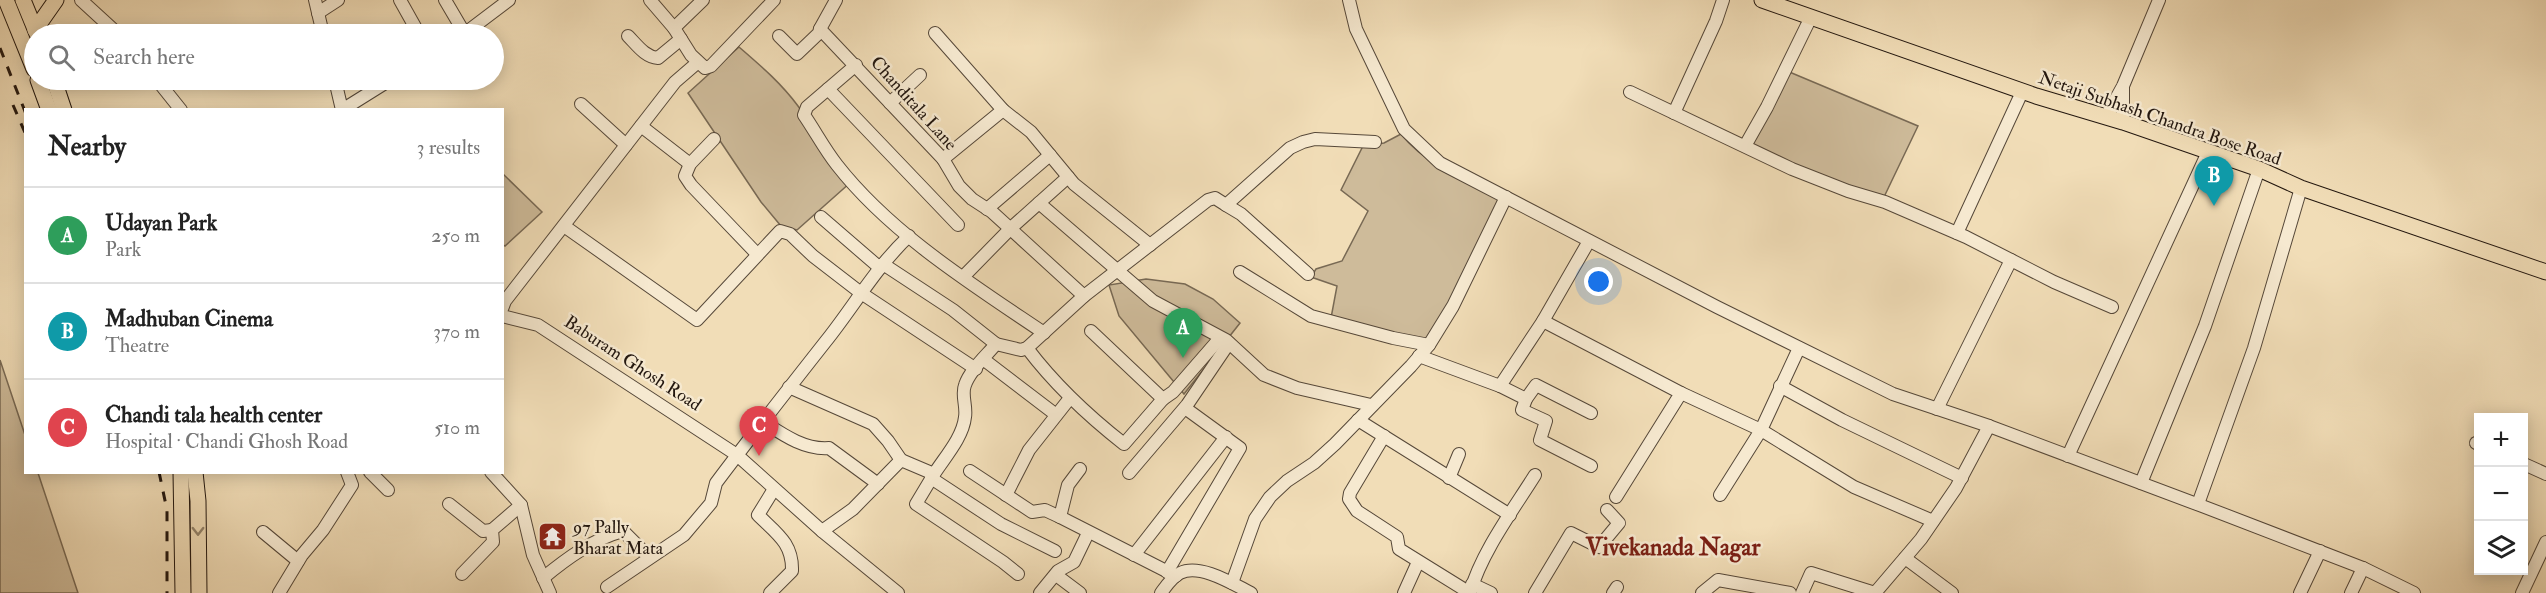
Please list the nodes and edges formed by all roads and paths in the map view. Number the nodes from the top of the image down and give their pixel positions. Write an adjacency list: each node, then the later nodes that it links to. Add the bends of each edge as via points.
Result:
1 (6, 0): 31 (main road)
2 (23, 0): 19 (main road)
3 (56, 0): 20 (main road)
4 (81, 0): 21 (street)
5 (338, 0): 17 (street)
6 (400, 0): 23 (street)
7 (446, 0): 24 (street)
8 (509, 0): 25 (street)
9 (650, 0): 28 (street)
10 (703, 0): 28 (street)
11 (774, 0): 32 (street, via 711,66 705,68)
12 (836, 0): 26 (street)
13 (1349, 0): 67 (street, via 1356,28 1404,129 1440,163)
14 (1723, 0): 52 (street)
15 (1762, 0): 18 (main road, Netaji Subhash Chandra Bose Road)
16 (2159, 0): 35 (street)
17 (316, 6): 22 (street)
18 (1811, 17): 43 (main road, Netaji Subhash Chandra Bose Road); 59 (street)
19 (33, 24)
20 (41, 24)
21 (107, 24)
22 (320, 24)
23 (409, 24)
24 (459, 24)
25 (477, 24)
26 (820, 29): 30 (street, via 797,54); 33 (street, Chanditala Lane)
27 (935, 33): 51 (street)
28 (677, 34): 29 (street, via 658,58 646,55); 32 (street)
29 (628, 36)
30 (779, 36)
31 (24, 44)
32 (697, 63): 55 (street, via 675,82)
33 (856, 65): 36 (street); 44 (street, Chanditala Lane)
34 (920, 75): 44 (street)
35 (2123, 86): 53 (street); 54 (street)
36 (828, 89): 72 (street); 76 (street, via 807,107 804,115 837,165)
37 (42, 90): 46 (main road)
38 (57, 90): 47 (main road)
39 (165, 90): 48 (street)
40 (337, 90): 49 (street)
41 (367, 90): 50 (street)
42 (1630, 92): 52 (street)
43 (2022, 92): 53 (main road, Netaji Subhash Chandra Bose Road); 75 (street)
44 (890, 103): 62 (street, Chanditala Lane)
45 (581, 104): 58 (street)
46 (48, 108)
47 (63, 108)
48 (179, 108)
49 (342, 108)
50 (344, 108)
51 (1003, 110): 61 (street, via 1031,132); 62 (street)
52 (1674, 113): 59 (street)
53 (2106, 117): 54 (main road, Netaji Subhash Chandra Bose Road)
54 (2122, 122): 60 (main road, Netaji Subhash Chandra Bose Road)
55 (641, 126): 58 (street); 63 (street)
56 (714, 139): 63 (street)
57 (1375, 142): 69 (street, via 1303,142 1290,148)
58 (626, 145): 73 (street)
59 (1745, 146): 75 (street, via 1837,187 1885,202)
60 (2208, 152): 64 (main road, Netaji Subhash Chandra Bose Road); 122 (street)
61 (1050, 155): 65 (street); 70 (street)
62 (943, 159): 70 (street, Chanditala Lane, via 959,186)
63 (690, 164): 79 (street, via 685,176 691,185)
64 (2259, 169): 66 (main road, Netaji Subhash Chandra Bose Road); 140 (street, via 2205,326)
65 (1068, 177): 68 (street); 78 (street)
66 (2301, 188): 84 (main road, Netaji Subhash Chandra Bose Road); 147 (street, via 2253,348)
67 (1506, 197): 77 (street); 97 (street)
68 (1039, 203): 74 (street); 82 (street)
69 (1226, 205): 78 (street, via 1215,198 1208,200); 85 (street)
70 (987, 209): 74 (street, Chanditala Lane)
71 (821, 217): 81 (street)
72 (958, 225)
73 (564, 226): 79 (street, via 697,320); 89 (street)
74 (1011, 228): 86 (street); 88 (street, Chanditala Lane)
75 (1957, 233): 80 (street)
76 (909, 236): 81 (street); 86 (street)
77 (1588, 240): 92 (street); 99 (street)
78 (1150, 245): 82 (street)
79 (757, 254): 87 (street, via 780,231 790,234)
80 (2011, 260): 90 (street); 111 (street)
81 (881, 266): 87 (street); 96 (street, via 953,310)
82 (1117, 270): 88 (street); 95 (street, via 1153,301)
83 (1240, 272): 97 (street, via 1311,316)
84 (2546, 272)
85 (1308, 274)
86 (963, 277): 94 (street)
87 (861, 292): 101 (street); 104 (street)
88 (1084, 296): 94 (street)
89 (504, 304)
90 (2112, 307)
91 (504, 316): 121 (street, Baburam Ghosh Road, via 547,330)
92 (1543, 321): 102 (street); 105 (street)
93 (1091, 331): 107 (street)
94 (1044, 333): 98 (street)
95 (1225, 340): 107 (street); 109 (street, via 1264,375 1306,391); 110 (street)
96 (996, 344): 98 (street); 101 (street)
97 (1429, 345): 100 (street)
98 (1027, 348): 106 (street)
99 (1799, 348): 103 (street); 111 (street, via 1893,394)
100 (1419, 356): 102 (street); 109 (street)
101 (980, 364): 113 (street); 136 (street, via 963,393 966,406 962,432)
102 (1500, 386): 108 (street)
103 (1780, 386): 117 (street); 138 (street)
104 (789, 387): 115 (street); 123 (street, via 873,424)
105 (1681, 393): 117 (street); 145 (street)
106 (1070, 398): 107 (street, via 1124,444); 113 (street)
107 (1163, 399)
108 (1526, 399): 112 (street, via 1536,385); 124 (street, via 1522,410 1546,421 1540,440)
109 (1371, 405): 114 (street)
110 (1185, 408): 119 (street); 128 (street)
111 (1937, 409): 116 (street)
112 (1591, 413)
113 (1055, 414): 143 (street, via 1029,450)
114 (1359, 420): 118 (street); 171 (street, via 1314,463 1270,497 1255,519)
115 (762, 421): 121 (street); 139 (street, via 800,443 829,448)
116 (1989, 426): 122 (street); 138 (street)
117 (1761, 430): 144 (street); 152 (street, via 1854,487)
118 (1384, 436): 137 (street); 164 (street, via 1349,499 1357,511 1397,537 1399,549)
119 (1226, 437): 160 (street); 168 (street, via 1240,448)
120 (1459, 454): 137 (street)
121 (737, 455): 141 (street, Baburam Ghosh Road); 161 (street, via 716,483 711,503 684,535)
122 (2068, 456): 140 (street)
123 (901, 460): 136 (street); 139 (street)
124 (1591, 466)
125 (2528, 466): 134 (street)
126 (1080, 469): 151 (street, via 1068,485)
127 (970, 471): 143 (street)
128 (1129, 473)
129 (181, 474): 174 (main road)
130 (195, 474): 175 (main road, one-way to 175)
131 (348, 474): 163 (street, via 352,485)
132 (372, 474): 142 (street)
133 (493, 474): 148 (street)
134 (2546, 474)
135 (1535, 475): 150 (street)
136 (932, 476): 158 (street, via 1000,524); 167 (street, via 916,504)
137 (1449, 478): 150 (street)
138 (1962, 478): 152 (street)
139 (878, 483): 154 (street, via 854,509)
140 (2141, 483): 147 (street)
141 (774, 489): 154 (street, Baburam Ghosh Road); 178 (street, via 758,515 783,540 792,556 792,571)
142 (388, 490)
143 (1006, 495): 151 (street, via 1032,512 1045,510)
144 (1720, 495)
145 (1616, 497)
146 (449, 504): 153 (street, via 483,531)
147 (2198, 504): 159 (street)
148 (521, 505): 153 (street); 170 (street)
149 (1607, 510): 186 (street, via 1618,523 1599,547 1570,533)
150 (1510, 515): 173 (street)
151 (1060, 517): 156 (street)
152 (1933, 521): 162 (street)
153 (492, 530): 166 (street, via 494,542)
154 (822, 531): 179 (street, Baburam Ghosh Road)
155 (263, 532): 163 (street)
156 (1088, 533): 160 (street); 169 (street, via 1074,562)
157 (2546, 542): 195 (street)
158 (1054, 551)
159 (2320, 551): 165 (street); 192 (street)
160 (1134, 555): 168 (street)
161 (649, 557): 170 (street, via 623,531 591,545); 172 (street)
162 (1905, 558): 190 (street); 191 (street)
163 (298, 561): 176 (street)
164 (1418, 562): 173 (street); 184 (street)
165 (2363, 568): 193 (street); 194 (street)
166 (462, 573)
167 (1018, 574)
168 (1172, 574): 171 (street, via 1205,572); 182 (street)
169 (1056, 575): 180 (street); 181 (street)
170 (543, 579): 177 (street)
171 (1232, 583): 183 (street)
172 (607, 587)
173 (1471, 590): 185 (street)
174 (183, 593)
175 (199, 593)
176 (279, 593)
177 (550, 593)
178 (770, 593)
179 (898, 593)
180 (1040, 593)
181 (1080, 593)
182 (1161, 593)
183 (1251, 593)
184 (1404, 593)
185 (1491, 593)
186 (1535, 593)
187 (1702, 593): 188 (street, via 1718,580)
188 (1790, 593)
189 (1802, 593): 190 (street, via 1811,573)
190 (1875, 593)
191 (1952, 593)
192 (2300, 593)
193 (2351, 593)
194 (2414, 593)
195 (2522, 593)

